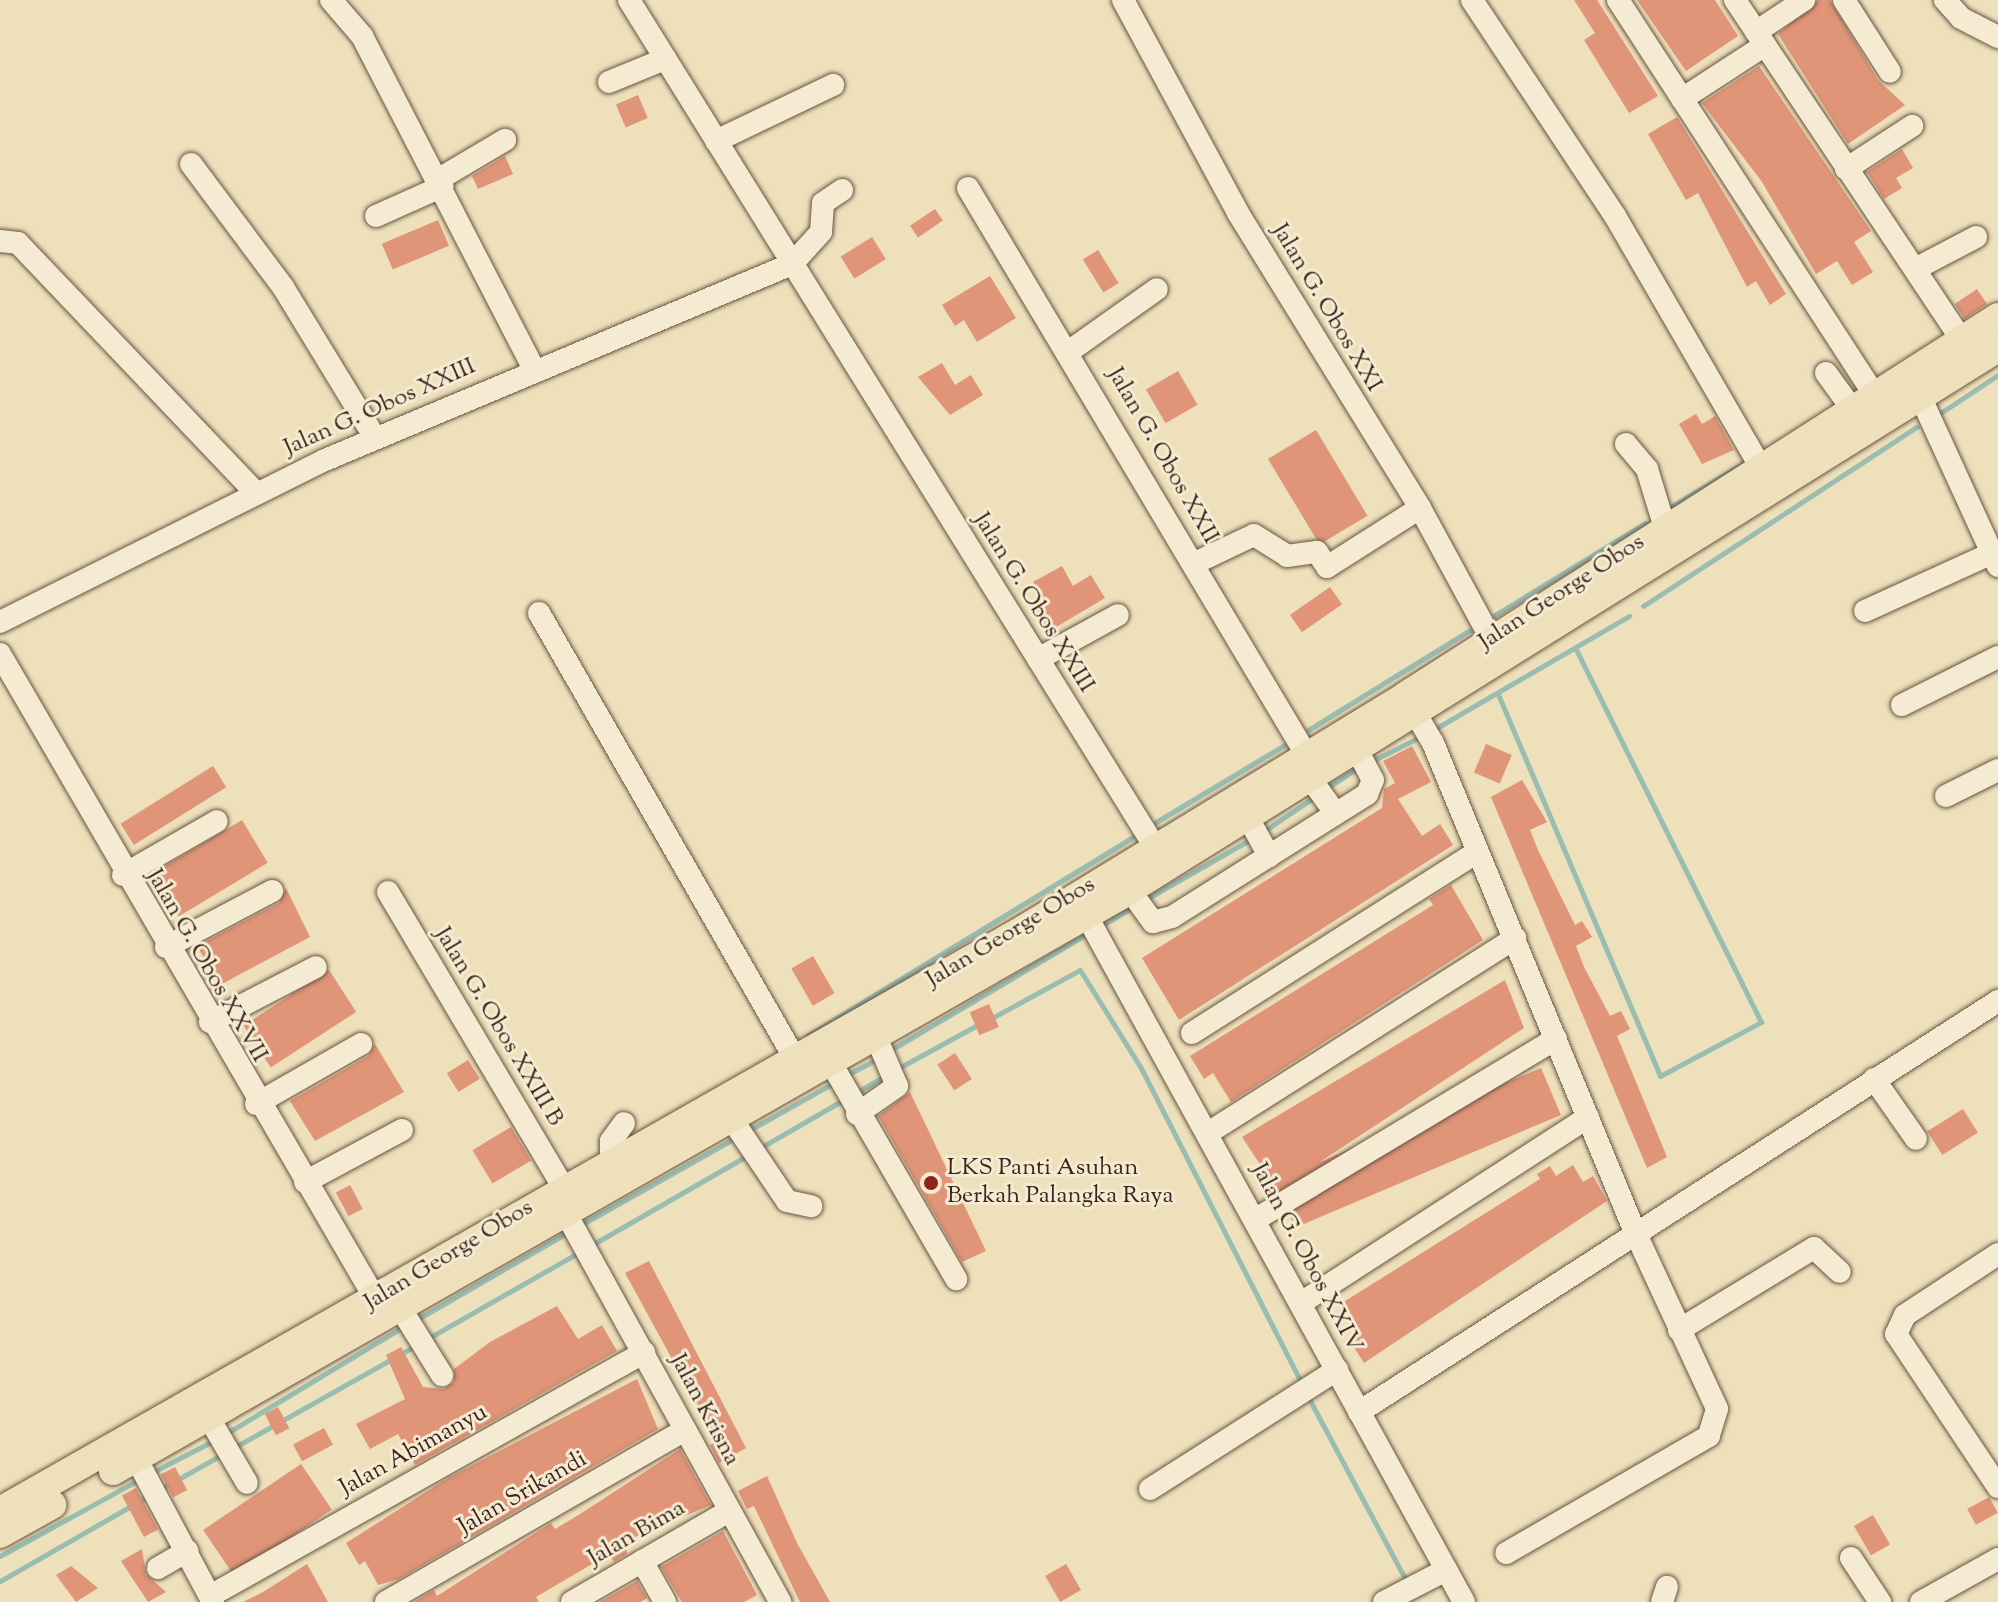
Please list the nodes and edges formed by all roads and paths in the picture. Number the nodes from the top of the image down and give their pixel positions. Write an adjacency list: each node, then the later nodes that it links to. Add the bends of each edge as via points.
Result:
1 (331, 0): 22 (street, via 362,36)
2 (629, 0): 12 (street, Jalan G. Obos XXIII)
3 (1123, 0): 43 (street, Jalan G. Obos XXI, via 1277,281)
4 (1472, 0): 41 (street, via 1615,216)
5 (1618, 0): 16 (street)
6 (1735, 0): 11 (street)
7 (1804, 0): 11 (street)
8 (1844, 0): 13 (street)
9 (1945, 0): 10 (street, via 1961,18)
10 (1998, 37)
11 (1760, 39): 16 (street); 21 (street)
12 (665, 59): 14 (street); 19 (street, Jalan G. Obos XXIII)
13 (1890, 72)
14 (609, 82)
15 (833, 85): 19 (street)
16 (1682, 99): 38 (street)
17 (1912, 126): 21 (street)
18 (505, 140): 22 (street)
19 (716, 141): 28 (street, Jalan G. Obos XXIII)
20 (191, 164): 39 (street, via 309,326)
21 (1846, 169): 29 (street)
22 (441, 182): 25 (street); 35 (street)
23 (968, 188): 34 (street, Jalan G. Obos XXII)
24 (842, 190): 28 (street, via 823,203 817,241)
25 (376, 216)
26 (1976, 237): 29 (street)
27 (0, 241): 42 (street, via 18,243)
28 (792, 264): 35 (street, Jalan G. Obos XXIII); 54 (street, Jalan G. Obos XXIII)
29 (1915, 269): 32 (street)
30 (1157, 289): 34 (street)
31 (1998, 317): 32 (main road, Jalan George Obos)
32 (1961, 339): 38 (main road, Jalan George Obos)
33 (1998, 348): 37 (main road, Jalan George Obos)
34 (1071, 350): 46 (street, Jalan G. Obos XXII)
35 (533, 367): 39 (street, Jalan G. Obos XXIII)
36 (1826, 373): 38 (street)
37 (1920, 396): 45 (street); 56 (main road, Jalan George Obos)
38 (1863, 401): 41 (main road, Jalan George Obos)
39 (375, 438): 42 (street, Jalan G. Obos XXIII)
40 (1626, 444): 44 (street, via 1647,469)
41 (1760, 466): 44 (main road, Jalan George Obos)
42 (255, 492): 50 (street, Jalan G. Obos XXIII)
43 (1420, 508): 46 (street, via 1327,567 1310,549 1287,556 1254,535); 51 (street, Jalan G. Obos XXI)
44 (1665, 528): 51 (main road, Jalan George Obos)
45 (1995, 559): 47 (street)
46 (1195, 563): 59 (street, Jalan G. Obos XXII)
47 (1865, 611)
48 (539, 613): 79 (street)
49 (1118, 615): 54 (street)
50 (0, 622)
51 (1491, 639): 56 (main road, Jalan George Obos)
52 (0, 654): 65 (street, Jalan G. Obos XXVII)
53 (1998, 657): 55 (street)
54 (1038, 659): 63 (street, Jalan G. Obos XXIII)
55 (1902, 705)
56 (1419, 720): 57 (main road, Jalan George Obos); 59 (main road, Jalan George Obos); 64 (street)
57 (1364, 760): 59 (main road, Jalan George Obos); 59 (street, via 1371,789)
58 (1998, 770): 60 (street)
59 (1320, 787): 62 (main road, Jalan George Obos); 62 (street); 63 (main road, Jalan George Obos)
60 (1946, 796)
61 (217, 821): 65 (street)
62 (1258, 836): 68 (main road, Jalan George Obos); 68 (street, via 1172,917 1153,922)
63 (1155, 847): 69 (main road, Jalan George Obos)
64 (1477, 852): 70 (street); 75 (street)
65 (123, 875): 71 (street, Jalan G. Obos XXVII)
66 (272, 891): 71 (street)
67 (388, 892): 92 (street, Jalan G. Obos XXIII B)
68 (1135, 899): 69 (main road, Jalan George Obos)
69 (1089, 918): 78 (main road, Jalan George Obos); 79 (main road, Jalan George Obos); 88 (street, Jalan G. Obos XXIV)
70 (1515, 938): 76 (street); 88 (street)
71 (166, 947): 74 (street, Jalan G. Obos XXVII)
72 (316, 967): 74 (street)
73 (1998, 1001): 81 (street)
74 (210, 1022): 82 (street, Jalan G. Obos XXVII)
75 (1192, 1033)
76 (1556, 1039): 84 (street); 94 (street)
77 (361, 1044): 82 (street)
78 (881, 1049): 80 (main road, Jalan George Obos); 83 (street, via 894,1091)
79 (794, 1057): 90 (main road, Jalan George Obos)
80 (837, 1074): 83 (street); 86 (main road, Jalan George Obos)
81 (1874, 1079): 89 (street); 95 (street)
82 (256, 1104): 91 (street, Jalan G. Obos XXVII)
83 (857, 1114): 99 (street)
84 (1588, 1117): 95 (street); 100 (street)
85 (624, 1123): 90 (street, via 611,1141)
86 (737, 1129): 92 (main road, Jalan George Obos); 93 (street, via 787,1201)
87 (402, 1130): 91 (street)
88 (1208, 1133): 94 (street, Jalan G. Obos XXIV)
89 (1916, 1139)
90 (611, 1161): 92 (main road, Jalan George Obos)
91 (305, 1182): 101 (street, Jalan G. Obos XXVII)
92 (563, 1203): 96 (street, Jalan G. Obos XXIII B); 101 (main road, Jalan George Obos)
93 (811, 1206)
94 (1256, 1219): 100 (street, Jalan G. Obos XXIV)
95 (1635, 1232): 102 (street); 106 (street)
96 (582, 1241): 103 (street, Jalan Krisna)
97 (1998, 1254): 111 (street, via 1905,1315 1896,1334)
98 (1840, 1272): 102 (street, via 1814,1248)
99 (956, 1279)
100 (1301, 1303): 104 (street, Jalan G. Obos XXIV)
101 (399, 1313): 105 (street, Jalan G. Obos XXVII); 107 (main road, Jalan George Obos); 109 (main road, Jalan George Obos)
102 (1679, 1330): 117 (street, via 1717,1409 1716,1429)
103 (644, 1352): 108 (street, Jalan Krisna); 123 (street, Jalan Abimanyu)
104 (1337, 1370): 106 (street, Jalan G. Obos XXIV); 112 (street)
105 (442, 1375)
106 (1359, 1412): 122 (street, Jalan G. Obos XXIV)
107 (215, 1430): 109 (main road, Jalan George Obos); 110 (street)
108 (685, 1430): 114 (street, Jalan Krisna); 124 (street, Jalan Srikandi)
109 (140, 1461): 113 (main road, Jalan George Obos); 115 (main road, Jalan George Obos); 116 (street)
110 (247, 1483)
111 (1998, 1487)
112 (1150, 1489)
113 (0, 1511)
114 (729, 1511): 120 (street, Jalan Bima); 127 (street, Jalan Krisna)
115 (0, 1534)
116 (187, 1551): 121 (street); 123 (street)
117 (1506, 1553)
118 (1851, 1558): 130 (street)
119 (1998, 1559): 131 (street)
120 (642, 1561): 125 (street, Jalan Bima); 126 (street)
121 (158, 1568)
122 (1446, 1570): 128 (street); 129 (street, Jalan G. Obos XXIV)
123 (211, 1599)
124 (386, 1602)
125 (572, 1602)
126 (665, 1602)
127 (780, 1602)
128 (1384, 1602)
129 (1464, 1602)
130 (1880, 1602)
131 (1921, 1602)

